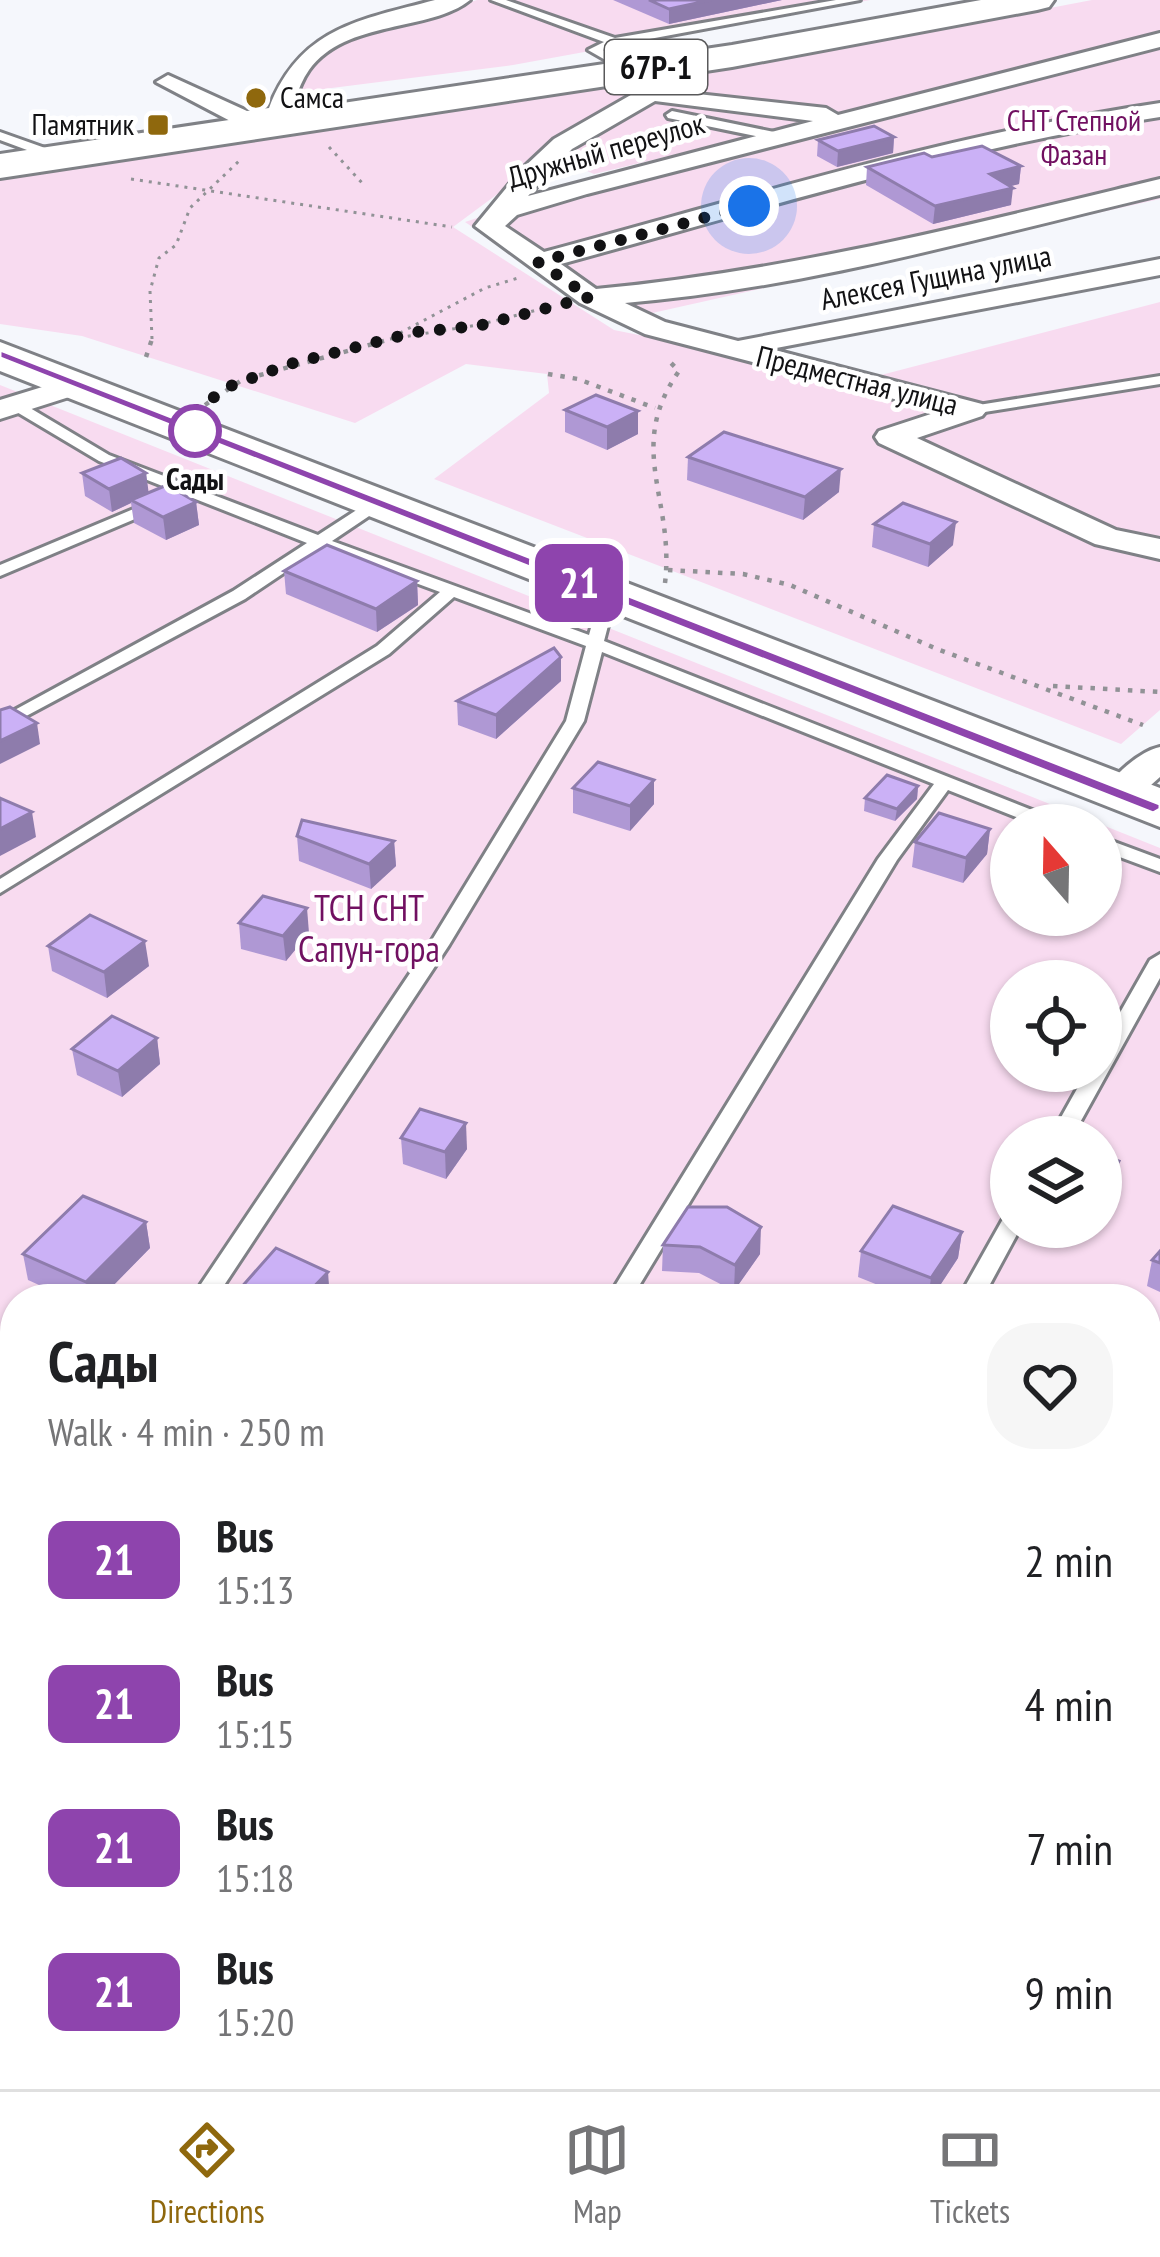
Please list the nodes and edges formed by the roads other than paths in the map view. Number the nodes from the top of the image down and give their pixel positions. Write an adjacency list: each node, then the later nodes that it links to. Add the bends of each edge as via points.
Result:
1 (460, 0): 12 (street, via 317,50 301,64)
2 (496, 0): 9 (lane)
3 (766, 0): 6 (lane)
4 (855, 0): 6 (lane)
5 (1037, 0): 9 (main road, 67Р-1)
6 (790, 11): 9 (lane)
7 (1160, 40): 11 (street, Дружный переулок)
8 (168, 82): 12 (street)
9 (641, 84): 11 (street, via 762,111); 12 (main road, 67Р-1); 14 (lane); 15 (lane); 18 (street); 21 (street, via 562,144)
10 (1160, 110): 16 (street)
11 (867, 117): 14 (street, Дружный переулок); 16 (street)
12 (277, 127): 17 (main road, 67Р-1)
13 (0, 136): 17 (lane)
14 (784, 138): 15 (street, Дружный переулок)
15 (732, 150): 18 (street, Дружный переулок)
16 (944, 151): 23 (street)
17 (58, 157): 19 (main road, 67Р-1)
18 (690, 160): 21 (street, Дружный переулок)
19 (0, 166)
20 (1160, 187): 24 (street, via 691,292)
21 (499, 218): 23 (street, Дружный переулок, via 488,226)
22 (1160, 267): 25 (street, Алексея Гущина улица)
23 (529, 270): 24 (street, Дружный переулок)
24 (590, 297): 25 (street, Предместная улица)
25 (724, 349): 30 (street, Предместная улица)
26 (0, 355): 28 (main road)
27 (1160, 380): 30 (lane)
28 (79, 385): 29 (street); 32 (main road)
29 (8, 408): 31 (lane)
30 (972, 410): 34 (street, Предместная улица, via 890,437 1106,537)
31 (183, 491): 33 (lane); 35 (lane)
32 (378, 503): 33 (lane); 37 (main road)
33 (318, 542): 36 (lane); 38 (lane, via 239,595)
34 (1160, 549)
35 (0, 571)
36 (449, 593): 37 (lane); 43 (lane, via 383,650)
37 (632, 606): 39 (lane); 40 (main road); 47 (lane, via 574,721 439,945)
38 (0, 725)
39 (944, 783): 41 (lane); 48 (lane, via 888,859)
40 (1137, 786): 42 (lane)
41 (998, 804)
42 (1160, 866)
43 (0, 887)
44 (1160, 960): 45 (lane)
45 (1122, 1027)
46 (999, 1248): 49 (lane)
47 (213, 1284)
48 (628, 1284)
49 (978, 1284)

